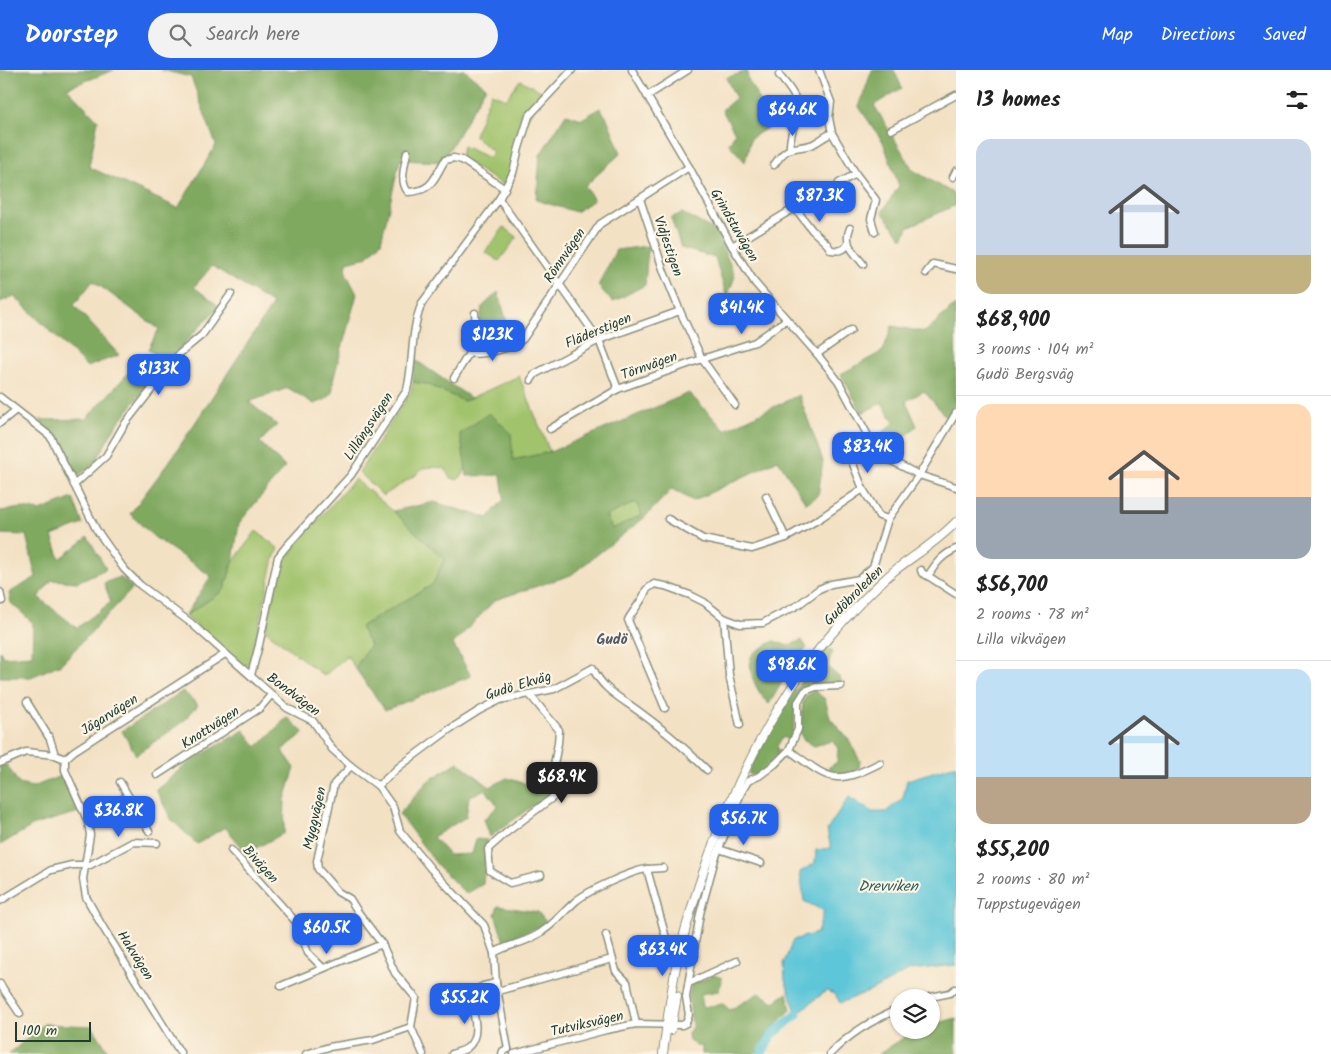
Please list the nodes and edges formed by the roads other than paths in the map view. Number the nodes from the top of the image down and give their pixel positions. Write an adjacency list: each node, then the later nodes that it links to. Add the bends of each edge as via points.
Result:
1 (572, 70): 16 (street, Lillängsvägen, via 529,116 513,173)
2 (632, 70): 7 (street, Grindstuvägen)
3 (688, 70): 7 (street)
4 (818, 70): 9 (street, via 831,102 829,118)
5 (779, 75): 10 (street, via 795,96 797,111 789,137)
6 (956, 94): 8 (street)
7 (647, 96): 13 (street, Grindstuvägen)
8 (891, 130)
9 (832, 132): 10 (street, via 812,144); 14 (street)
10 (790, 148): 12 (street)
11 (407, 152): 16 (street, via 403,171 404,186 408,192 420,192 434,182 445,160 454,158)
12 (774, 165)
13 (689, 168): 17 (street, Rönnvägen); 24 (street, Grindstuvägen)
14 (856, 174): 15 (street); 22 (street, via 876,200 871,219)
15 (840, 183)
16 (505, 189): 18 (street, Lillängsvägen)
17 (640, 199): 28 (street, Rönnvägen, via 600,224); 30 (street, Vidjestigen)
18 (499, 200): 28 (street); 67 (street, Lillängsvägen, via 422,303 416,318 407,390 351,475 278,557 260,645)
19 (806, 201): 20 (street)
20 (795, 208): 23 (street, via 832,250 841,250); 24 (street)
21 (850, 228): 23 (street, via 846,236)
22 (875, 232)
23 (848, 244): 25 (street)
24 (732, 246): 32 (street, Grindstuvägen, via 755,283)
25 (863, 264)
26 (956, 269): 27 (street, via 933,264)
27 (926, 273)
28 (559, 285): 34 (street); 35 (street, Rönnvägen, via 518,343 477,355)
29 (231, 294): 49 (street, via 202,335 179,354 129,418 106,456)
30 (680, 311): 34 (street, Fläderstigen); 37 (street, Vidjestigen)
31 (476, 313): 35 (street, via 476,328)
32 (786, 320): 36 (street, Grindstuvägen); 37 (street, Törnvägen, via 755,342)
33 (851, 330): 36 (street)
34 (599, 340): 39 (street, Fläderstigen, via 535,374); 40 (street)
35 (469, 353): 38 (street)
36 (817, 354): 48 (street, Grindstuvägen, via 839,382 874,447 888,459)
37 (702, 359): 40 (street, Törnvägen); 42 (street, Vidjestigen)
38 (454, 378)
39 (531, 380)
40 (618, 389): 46 (street, Törnvägen)
41 (1, 399): 43 (street, Bondvägen)
42 (736, 405)
43 (16, 410): 45 (street); 49 (street, Bondvägen, via 50,436)
44 (956, 413): 48 (street)
45 (0, 423)
46 (550, 428)
47 (842, 437): 51 (street)
48 (919, 475): 50 (street, Grindstuvägen); 54 (street)
49 (74, 485): 66 (street, Bondvägen, via 96,529 124,569)
50 (956, 486)
51 (863, 489): 54 (street, via 879,516); 58 (street)
52 (766, 496): 58 (street)
53 (668, 519): 58 (street, via 703,539 752,549)
54 (888, 519): 65 (street, via 874,566 859,579 819,589 798,605 763,623 740,624)
55 (956, 522): 57 (main road, Gudöbroleden)
56 (956, 528): 57 (main road, Gudöbroleden)
57 (945, 533): 115 (main road, Gudöbroleden, via 892,573 837,628 808,663 778,709 729,803 710,852 692,906)
58 (786, 538)
59 (956, 549): 61 (street, via 944,555)
60 (921, 570): 61 (street)
61 (928, 576): 63 (street)
62 (0, 592): 64 (street)
63 (956, 594)
64 (2, 601)
65 (724, 618): 72 (street, via 704,602 665,586 654,584 646,590 628,620); 73 (street, via 729,675)
66 (225, 654): 67 (street, Bondvägen); 76 (street, Jägarvägen)
67 (250, 675): 69 (street, Bondvägen)
68 (841, 686): 74 (street, via 805,691 798,702 798,729)
69 (271, 695): 79 (street, Bondvägen, via 287,708 313,721 332,748); 81 (street, Knottvägen, via 260,708)
70 (530, 695): 80 (street, Gudö Ekväg, via 554,689 593,668 596,677 618,698 637,710); 83 (street, Gudö Ekväg, via 500,700 480,710 400,766); 94 (street, via 558,730 554,765 563,784 560,792 506,832 488,850 490,872 510,883)
71 (27, 702): 75 (street, via 50,739)
72 (665, 708)
73 (740, 725)
74 (789, 750): 78 (street, via 828,776 840,778 854,776); 88 (street, via 775,764 748,781)
75 (55, 755): 76 (street); 77 (street, via 26,752)
76 (65, 759): 85 (street, Hakvägen, via 66,770)
77 (0, 762)
78 (880, 763)
79 (351, 766): 83 (street, Bondvägen); 98 (street, Myggvägen, via 334,784 318,869 338,892 350,899)
80 (707, 770)
81 (157, 775)
82 (120, 782): 84 (street)
83 (378, 786): 99 (street, Bondvägen, via 393,807 400,831 484,925)
84 (127, 796): 85 (street); 86 (street)
85 (88, 820): 91 (street, Hakvägen, via 90,836)
86 (149, 831)
87 (156, 843): 91 (street, via 133,842)
88 (719, 849): 90 (street); 104 (street, via 700,914)
89 (231, 850): 102 (street, Bivägen, via 297,923 308,953)
90 (761, 863)
91 (85, 866): 95 (street, via 72,865 51,870); 118 (street, Hakvägen, via 86,897)
92 (663, 868): 93 (street)
93 (647, 869): 97 (street); 99 (street, via 636,870 578,899 554,924 532,938)
94 (541, 875)
95 (0, 901)
96 (606, 935): 100 (street)
97 (666, 938)
98 (382, 944): 102 (street); 116 (street, Myggvägen, via 395,973 416,998)
99 (494, 953): 103 (street, Bondvägen)
100 (612, 959): 108 (street); 114 (street, via 616,971 626,982)
101 (737, 961): 104 (street)
102 (323, 968): 106 (street)
103 (496, 983): 108 (street, Bondvägen); 109 (street)
104 (689, 983): 115 (street, via 686,1023)
105 (0, 984): 113 (street)
106 (281, 986)
107 (955, 989): 110 (street)
108 (498, 991): 117 (street, Bondvägen)
109 (469, 994): 111 (street); 121 (street, via 476,1027 474,1039 467,1048)
110 (940, 995)
111 (458, 1000)
112 (890, 1013): 125 (street, via 842,1042)
113 (20, 1014)
114 (636, 1024): 115 (street, Tutviksvägen); 117 (street, Tutviksvägen)
115 (670, 1025): 123 (main road, Gudöbroleden); 124 (main road, Gudöbroleden)
116 (411, 1027): 119 (street, via 373,1040); 120 (street)
117 (512, 1052): 122 (street)
118 (181, 1054)
119 (306, 1054)
120 (423, 1054)
121 (452, 1054)
122 (502, 1054)
123 (663, 1054)
124 (668, 1054)
125 (830, 1054)

